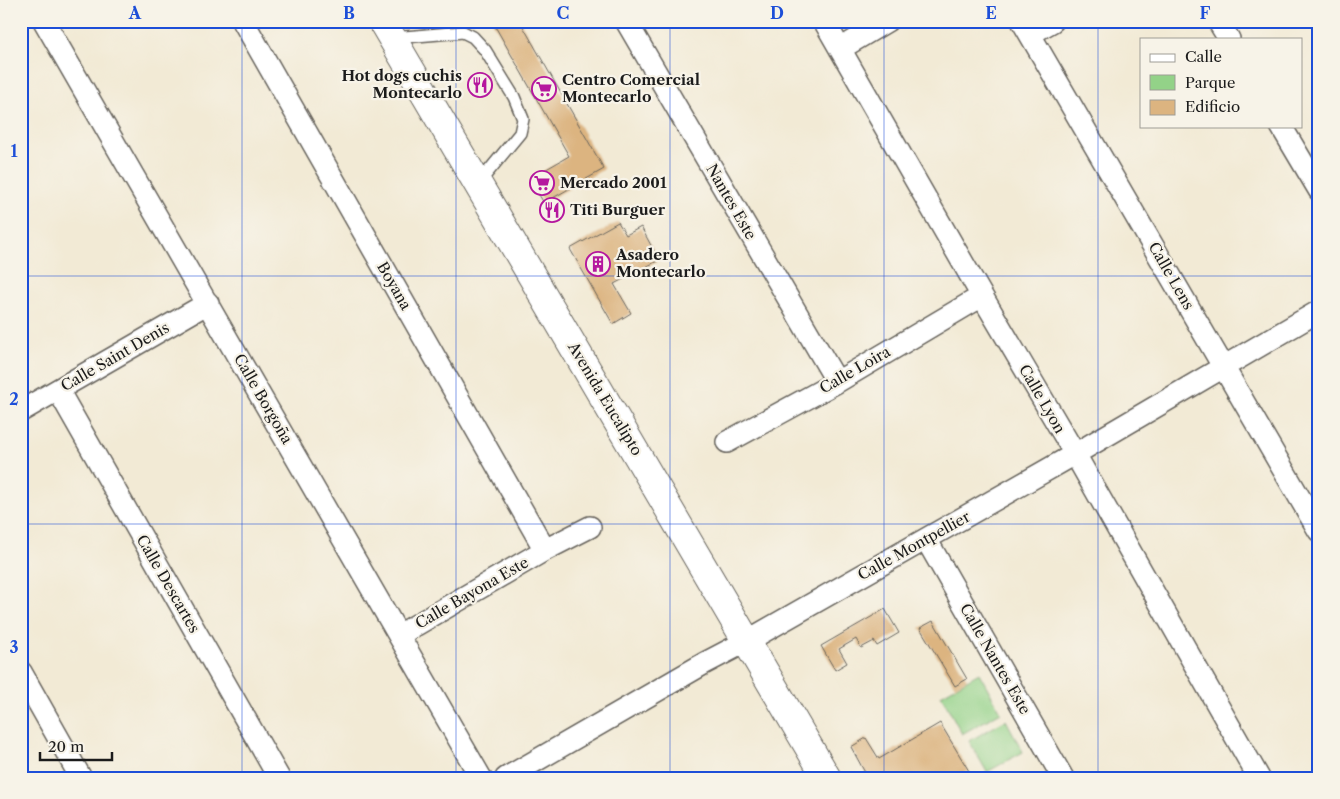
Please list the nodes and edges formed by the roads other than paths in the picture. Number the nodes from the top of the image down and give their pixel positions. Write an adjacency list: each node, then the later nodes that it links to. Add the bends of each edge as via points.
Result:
1 (44, 21): 16 (street, Calle Borgoña)
2 (243, 21): 27 (street, Boyana)
3 (626, 21): 19 (street, Nantes Este)
4 (824, 21): 11 (street, Calle Lyon)
5 (887, 21): 11 (street)
6 (1053, 21): 8 (street)
7 (1218, 21): 10 (street)
8 (1026, 28): 18 (street, Calle Lens)
9 (387, 30): 13 (street, Avenida Eucalipto); 13 (lane, via 463,32 473,37 497,68 524,119 520,133)
10 (1228, 38)
11 (840, 48): 15 (street, Calle Lyon)
12 (1282, 128): 14 (street)
13 (478, 184): 29 (street, Avenida Eucalipto)
14 (1319, 190)
15 (982, 296): 19 (street, Calle Loira); 23 (street, Calle Lyon)
16 (208, 303): 20 (street, Calle Saint Denis); 28 (street, Calle Borgoña)
17 (1319, 311): 18 (street, Calle Montpellier)
18 (1224, 367): 23 (street, Calle Montpellier); 25 (street, Calle Lens)
19 (837, 382): 22 (street, Calle Loira)
20 (58, 390): 21 (street, Calle Saint Denis); 32 (street, Calle Descartes)
21 (21, 411)
22 (727, 442)
23 (1075, 454): 26 (street, Calle Montpellier); 37 (street, Calle Lyon)
24 (590, 527): 27 (street, Calle Bayona Este)
25 (1319, 531)
26 (926, 539): 29 (street, Calle Montpellier); 36 (street, Calle Nantes Este)
27 (545, 550): 28 (street, Calle Bayona Este)
28 (399, 635): 33 (street, Calle Borgoña)
29 (747, 641): 34 (street, Calle Montpellier); 35 (street, Avenida Eucalipto)
30 (21, 672): 31 (street)
31 (81, 778)
32 (279, 778)
33 (481, 778)
34 (506, 778)
35 (827, 778)
36 (1063, 778)
37 (1259, 778)

